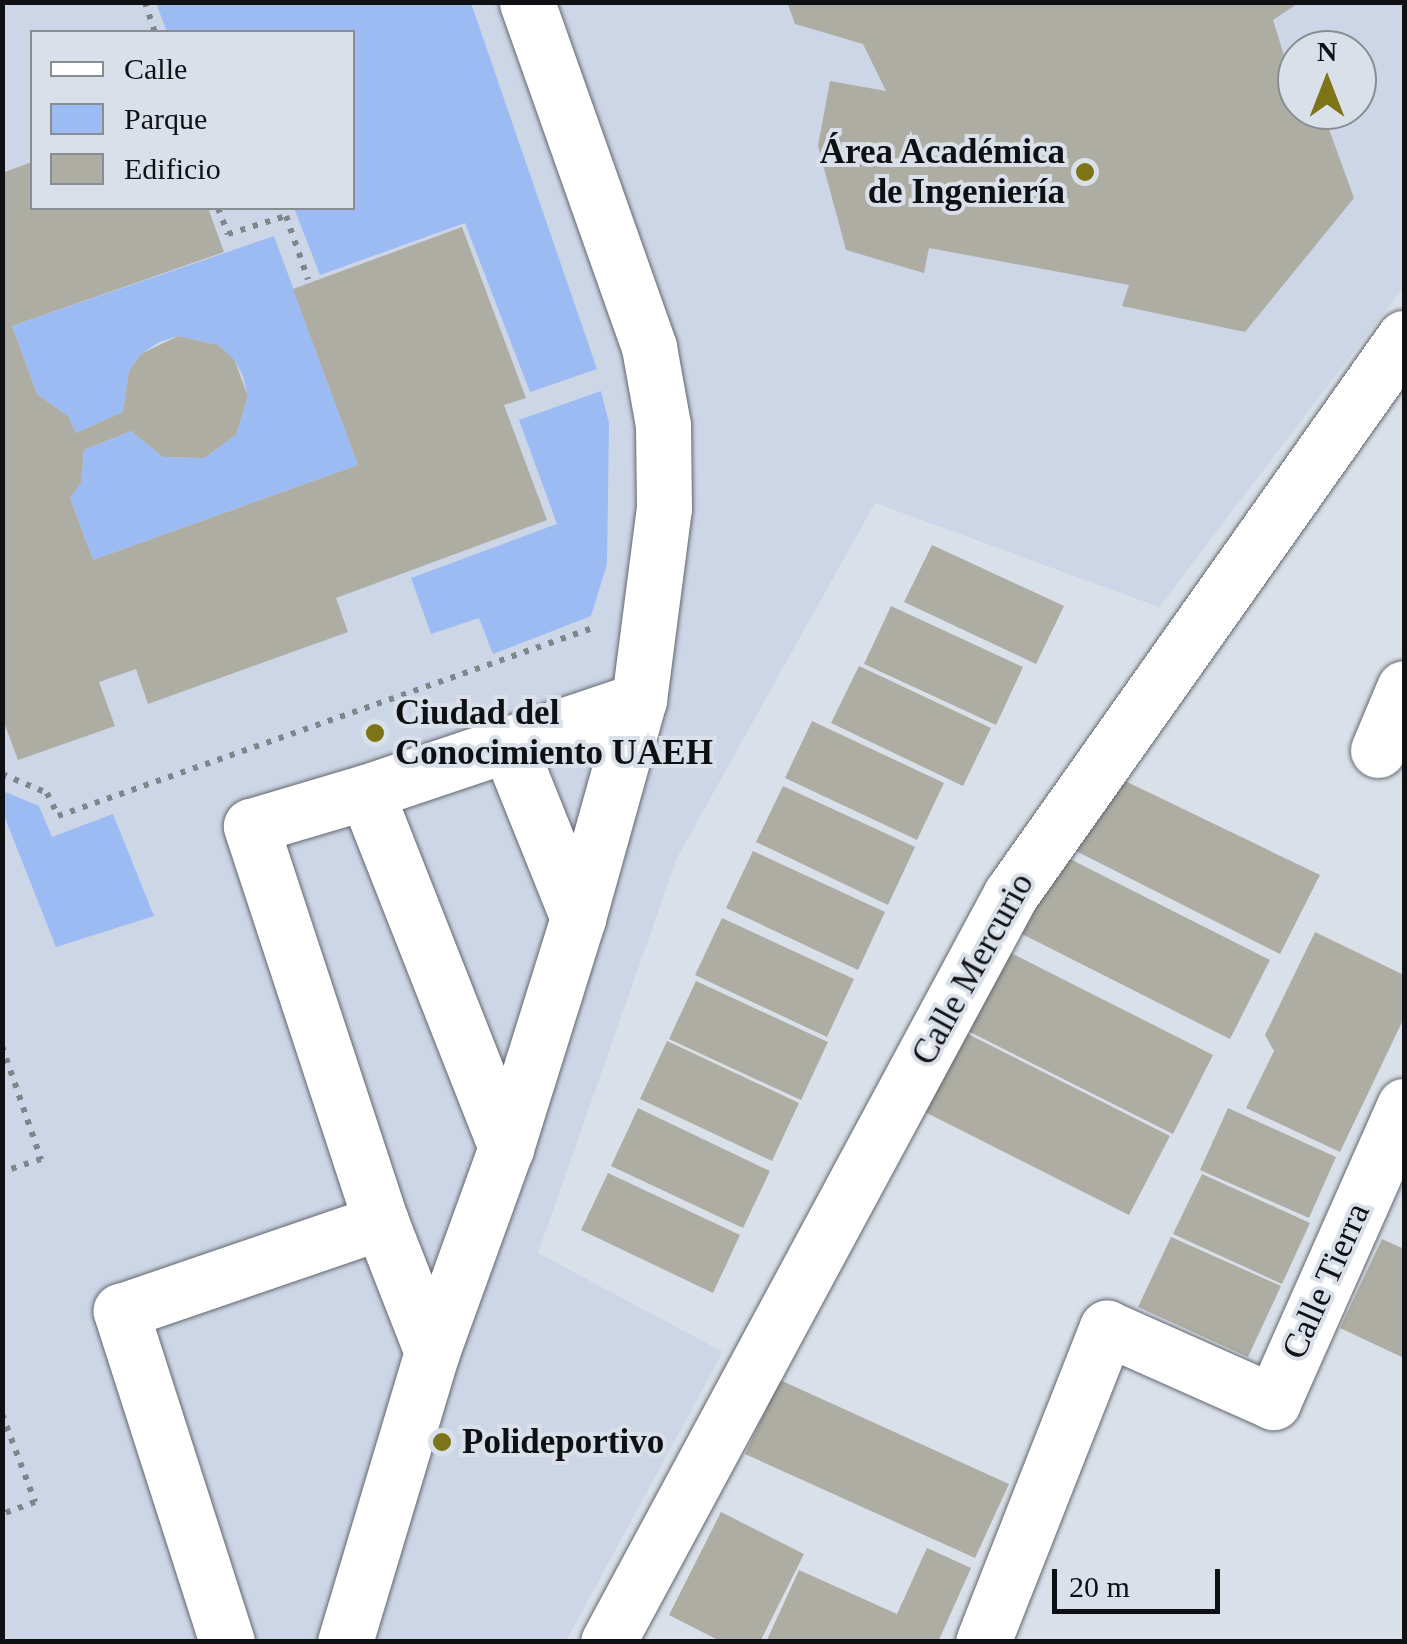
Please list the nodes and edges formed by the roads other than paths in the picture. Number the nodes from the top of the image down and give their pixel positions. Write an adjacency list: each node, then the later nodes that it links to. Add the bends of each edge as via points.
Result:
1 (527, 2): 4 (street, via 648,347 663,424 664,508)
2 (1397, 364): 15 (street, Calle Mercurio, via 1011,894)
3 (1404, 688): 6 (street)
4 (639, 700): 5 (street); 8 (street)
5 (508, 744): 7 (street); 8 (street)
6 (1378, 750)
7 (366, 792): 10 (street); 11 (street, via 251,826)
8 (578, 918): 10 (street)
9 (1404, 1106): 16 (street, Calle Tierra, via 1273,1402 1106,1328)
10 (506, 1148): 12 (street)
11 (382, 1222): 12 (street); 13 (street, via 121,1311)
12 (432, 1352): 14 (street)
13 (227, 1642)
14 (345, 1642)
15 (608, 1642)
16 (983, 1642)

